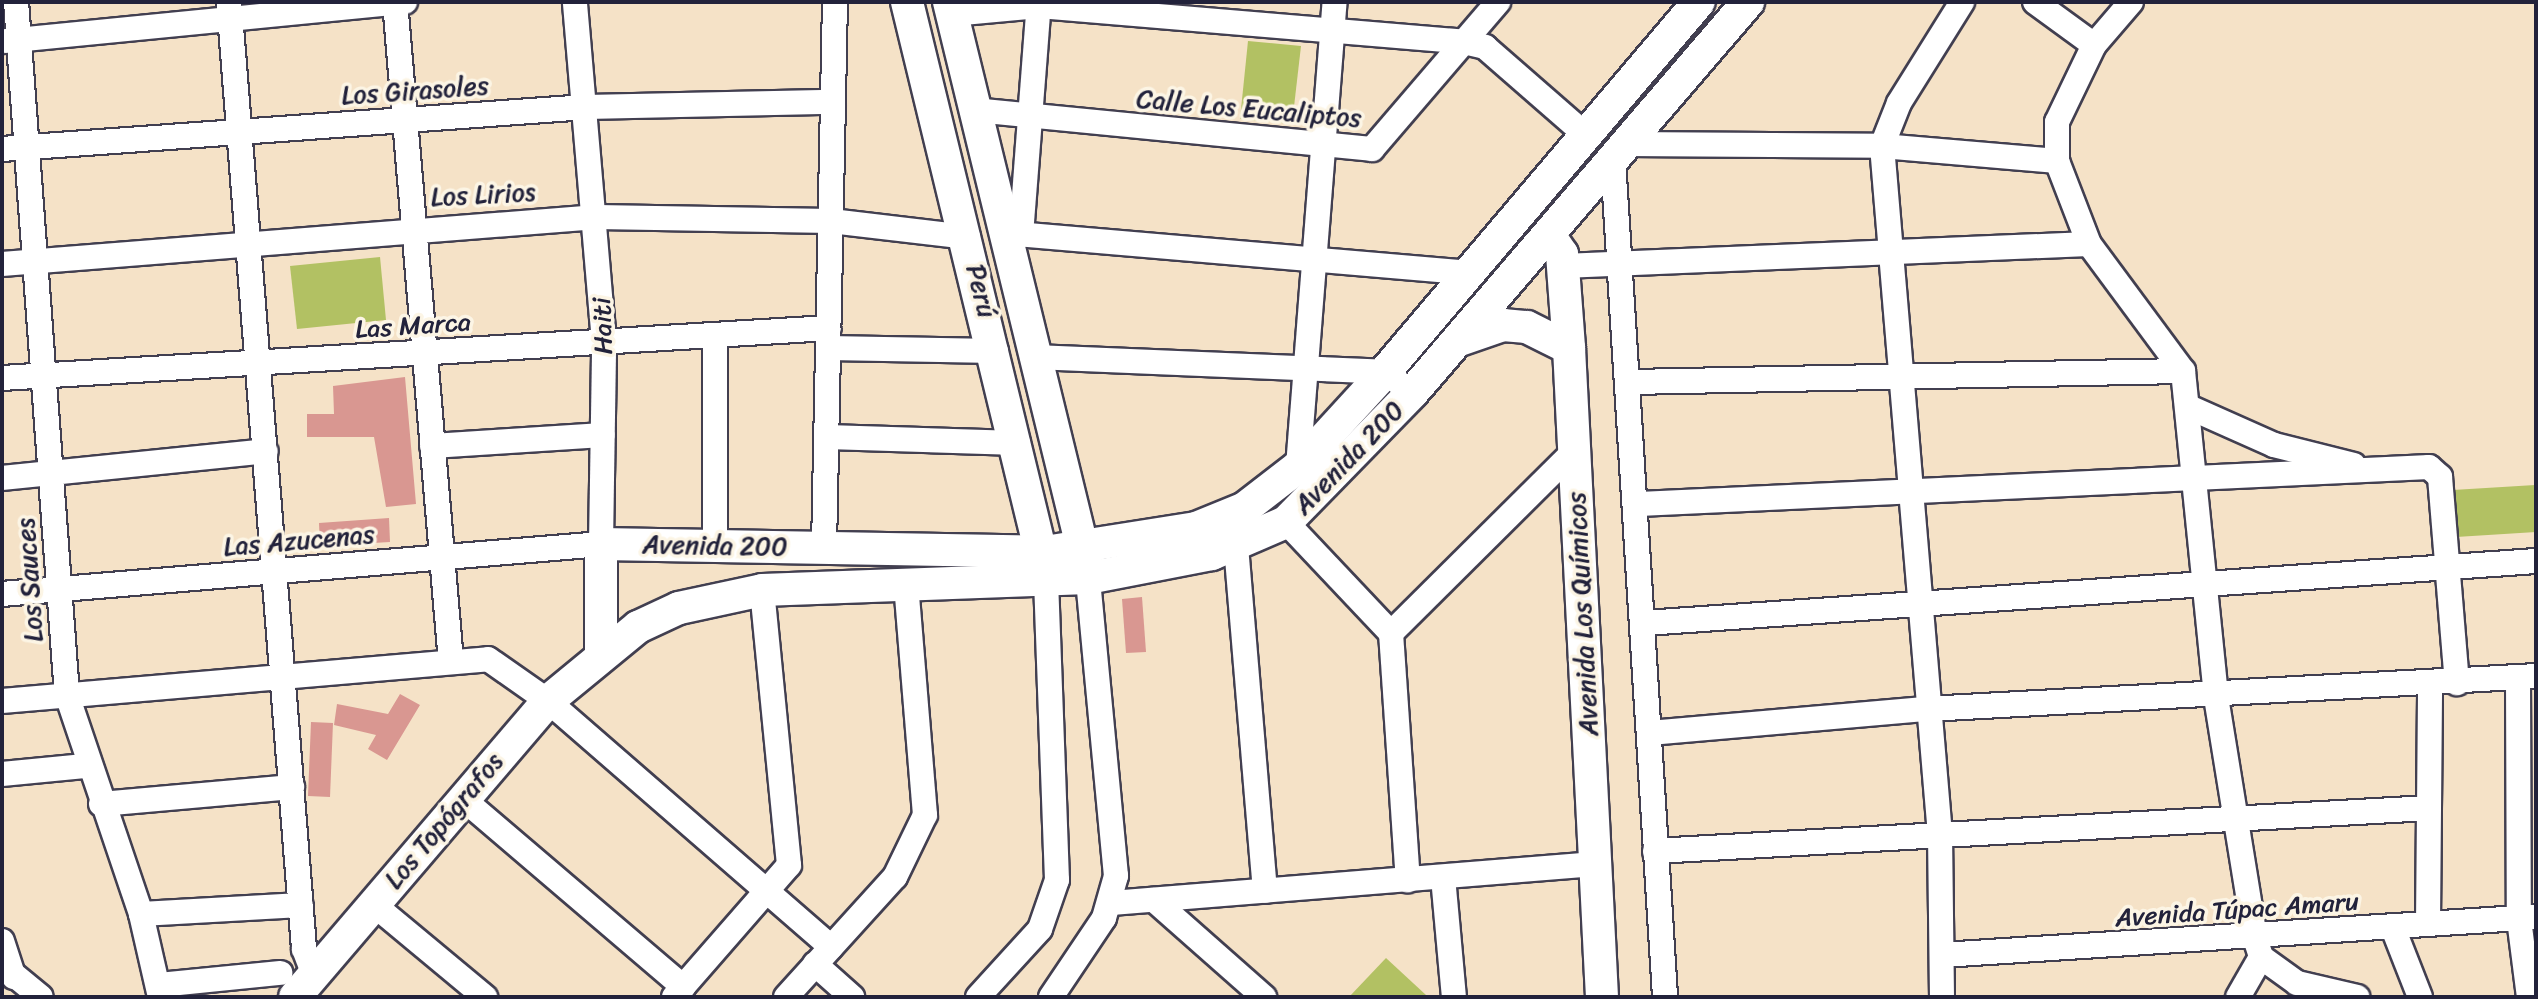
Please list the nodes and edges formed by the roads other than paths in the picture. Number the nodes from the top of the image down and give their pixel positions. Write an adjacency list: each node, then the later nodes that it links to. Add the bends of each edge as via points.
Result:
1 (16, 2): 18 (street, Los Sauces)
2 (395, 2): 3 (street); 16 (street); 25 (street)
3 (405, 2)
4 (575, 2): 22 (street, Haiti)
5 (835, 2): 21 (street)
6 (907, 2): 38 (main road, Perú)
7 (1335, 2): 17 (street)
8 (1498, 2): 19 (street, Calle Los Eucaliptos)
9 (1699, 2): 27 (main road, Avenida 200)
10 (1962, 2): 29 (street, via 1899,103)
11 (2035, 2): 20 (street)
12 (2131, 2): 20 (street)
13 (1039, 4): 15 (street); 17 (street); 24 (street)
14 (1739, 5): 31 (main road, Avenida 200)
15 (951, 8): 23 (main road, Perú)
16 (230, 10): 18 (street); 26 (street)
17 (1332, 33): 19 (street); 28 (street)
18 (10, 40): 30 (street, Los Sauces)
19 (1464, 42): 27 (street, via 1485,47); 28 (street, Calle Los Eucaliptos, via 1372,149)
20 (2094, 45): 32 (street, via 2057,122)
21 (833, 102): 22 (street, Los Girasoles); 34 (street)
22 (586, 107): 25 (street, Los Girasoles); 33 (street, Haiti)
23 (975, 110): 24 (street, Calle Los Eucaliptos); 36 (main road, Perú)
24 (1031, 116): 28 (street, Calle Los Eucaliptos); 36 (street)
25 (405, 120): 26 (street, Los Girasoles); 35 (street)
26 (238, 130): 30 (street, Los Girasoles); 39 (street)
27 (1587, 136): 47 (main road, Avenida 200)
28 (1323, 144): 42 (street)
29 (1882, 146): 31 (street); 32 (street); 41 (street)
30 (14, 148): 43 (street, Los Sauces)
31 (1619, 152): 37 (main road, Avenida 200); 45 (street)
32 (2057, 161): 40 (street)
33 (597, 217): 34 (street, Los Lirios); 35 (street, Los Lirios); 50 (street, Haiti)
34 (831, 221): 38 (street, Los Lirios); 49 (street)
35 (414, 227): 39 (street, Los Lirios); 54 (street)
36 (1013, 234): 42 (street); 55 (main road, Perú)
37 (1549, 235): 46 (main road, Avenida Los Químicos); 51 (main road, Avenida 200)
38 (968, 237): 53 (main road, Perú)
39 (246, 244): 43 (street, Los Lirios); 56 (street)
40 (2089, 244): 41 (street); 58 (street)
41 (1890, 252): 45 (street); 61 (street)
42 (1314, 259): 47 (street); 57 (street)
43 (35, 262): 44 (street, Los Lirios); 60 (street, Los Sauces)
44 (2, 264)
45 (1621, 264): 46 (street); 63 (street)
46 (1563, 266): 52 (main road, Avenida Los Químicos)
47 (1467, 273): 59 (main road, Avenida 200)
48 (715, 335): 49 (street, Las Marca); 50 (street, Las Marca); 81 (street)
49 (828, 338): 53 (street, Las Marca); 67 (street)
50 (604, 342): 54 (street, Las Marca); 66 (street, Haiti)
51 (1454, 343): 52 (main road, via 1503,325 1527,327); 64 (main road, Avenida 200)
52 (1569, 348): 70 (main road, Avenida Los Químicos)
53 (996, 351): 68 (main road, Perú)
54 (425, 354): 56 (street, Las Marca); 69 (street)
55 (1034, 357): 57 (street); 86 (main road, Perú)
56 (257, 365): 60 (street, Las Marca); 71 (street)
57 (1305, 368): 59 (street); 72 (street)
58 (2183, 371): 61 (street); 65 (street)
59 (1385, 372): 64 (street); 72 (main road, Avenida 200)
60 (43, 374): 62 (street, Las Marca); 74 (street, Los Sauces)
61 (1898, 376): 63 (street); 77 (street)
62 (2, 378)
63 (1630, 382): 78 (street)
64 (1412, 393): 79 (main road, Avenida 200)
65 (2191, 408): 73 (street, via 2274,445); 76 (street)
66 (603, 435): 69 (street); 80 (street, Haiti)
67 (827, 437): 68 (street); 83 (street)
68 (1018, 443): 87 (main road, Perú)
69 (432, 446): 84 (street)
70 (1575, 450): 97 (street); 119 (main road, Avenida Los Químicos)
71 (266, 451): 74 (street); 89 (street)
72 (1298, 467): 86 (main road, Avenida 200, via 1226,517)
73 (2379, 472): 76 (street); 88 (street, via 2436,471)
74 (50, 473): 75 (street); 92 (street, Los Sauces)
75 (2, 478)
76 (2196, 479): 77 (street); 91 (street)
77 (1908, 491): 78 (street); 95 (street)
78 (1639, 504): 96 (street)
79 (1286, 522): 82 (main road, Avenida 200); 97 (street)
80 (601, 544): 81 (main road, Avenida 200); 84 (street, Las Azucenas); 98 (main road, Haiti)
81 (715, 544): 83 (main road, Avenida 200)
82 (1236, 546): 86 (main road, Avenida 200); 123 (street)
83 (824, 548): 87 (main road, Avenida 200)
84 (442, 557): 89 (street, Las Azucenas); 99 (street)
85 (2536, 561): 88 (street)
86 (1086, 563): 87 (main road, Avenida 200); 125 (street, via 1116,846)
87 (1045, 567): 90 (main road, Avenida 200); 145 (street, via 1057,880 1040,929)
88 (2446, 567): 91 (street); 102 (street)
89 (278, 571): 92 (street, Las Azucenas); 100 (street)
90 (906, 584): 93 (main road, Avenida 200); 134 (street, via 925,815 895,877)
91 (2203, 584): 95 (street); 105 (street)
92 (59, 589): 94 (street, Las Azucenas); 104 (street, Los Sauces)
93 (762, 590): 98 (main road, Avenida 200, via 679,608); 122 (street, via 789,865)
94 (2, 594)
95 (1919, 604): 96 (street); 108 (street)
96 (1645, 623): 109 (street)
97 (1391, 633): 121 (street)
98 (601, 652): 107 (main road, Los Topógrafos)
99 (451, 662): 100 (street); 107 (street, via 488,659)
100 (285, 677): 104 (street); 112 (street)
101 (2527, 677): 102 (street); 129 (street)
102 (2457, 683): 103 (street)
103 (2430, 684): 105 (street); 115 (street)
104 (67, 695): 106 (street); 110 (street, Los Sauces)
105 (2216, 697): 108 (street); 116 (street)
106 (2, 701)
107 (548, 701): 113 (main road, Los Topógrafos); 122 (street)
108 (1927, 709): 109 (street); 117 (street)
109 (1650, 733): 118 (street)
110 (85, 766): 111 (street); 114 (street, Los Sauces)
111 (2, 774)
112 (292, 787): 114 (street); 127 (street)
113 (462, 798): 126 (main road, Los Topógrafos); 139 (street)
114 (101, 804): 128 (street, Los Sauces)
115 (2429, 808): 116 (street); 130 (street)
116 (2238, 818): 117 (street); 133 (street)
117 (1940, 835): 118 (street); 135 (street)
118 (1655, 851): 150 (street)
119 (1595, 864): 120 (street); 149 (main road, Avenida Los Químicos)
120 (1443, 877): 121 (street); 148 (street)
121 (1408, 880): 123 (street)
122 (768, 889): 134 (street); 139 (street)
123 (1265, 891): 124 (street)
124 (1154, 900): 125 (street); 147 (street)
125 (1111, 903): 146 (street)
126 (373, 904): 137 (main road, Los Topógrafos); 142 (street)
127 (301, 905): 128 (street); 137 (street)
128 (141, 914): 138 (street, Los Sauces)
129 (2527, 918): 130 (street, Avenida Túpac Amaru); 155 (street)
130 (2428, 924): 131 (street, Avenida Túpac Amaru)
131 (2393, 928): 133 (street, Avenida Túpac Amaru); 154 (street)
132 (2, 941): 136 (street)
133 (2258, 948): 135 (street, Avenida Túpac Amaru); 152 (street); 153 (street, via 2297,983)
134 (823, 955): 143 (street); 144 (street)
135 (1942, 955): 151 (street)
136 (8, 971): 140 (street)
137 (298, 974): 138 (street); 141 (street)
138 (160, 991)
139 (679, 992)
140 (41, 997)
141 (254, 997)
142 (485, 997)
143 (786, 997)
144 (852, 997)
145 (978, 997)
146 (1052, 997)
147 (1264, 997)
148 (1454, 997)
149 (1602, 997)
150 (1665, 997)
151 (1942, 997)
152 (2238, 997)
153 (2357, 997)
154 (2420, 997)
155 (2529, 997)

